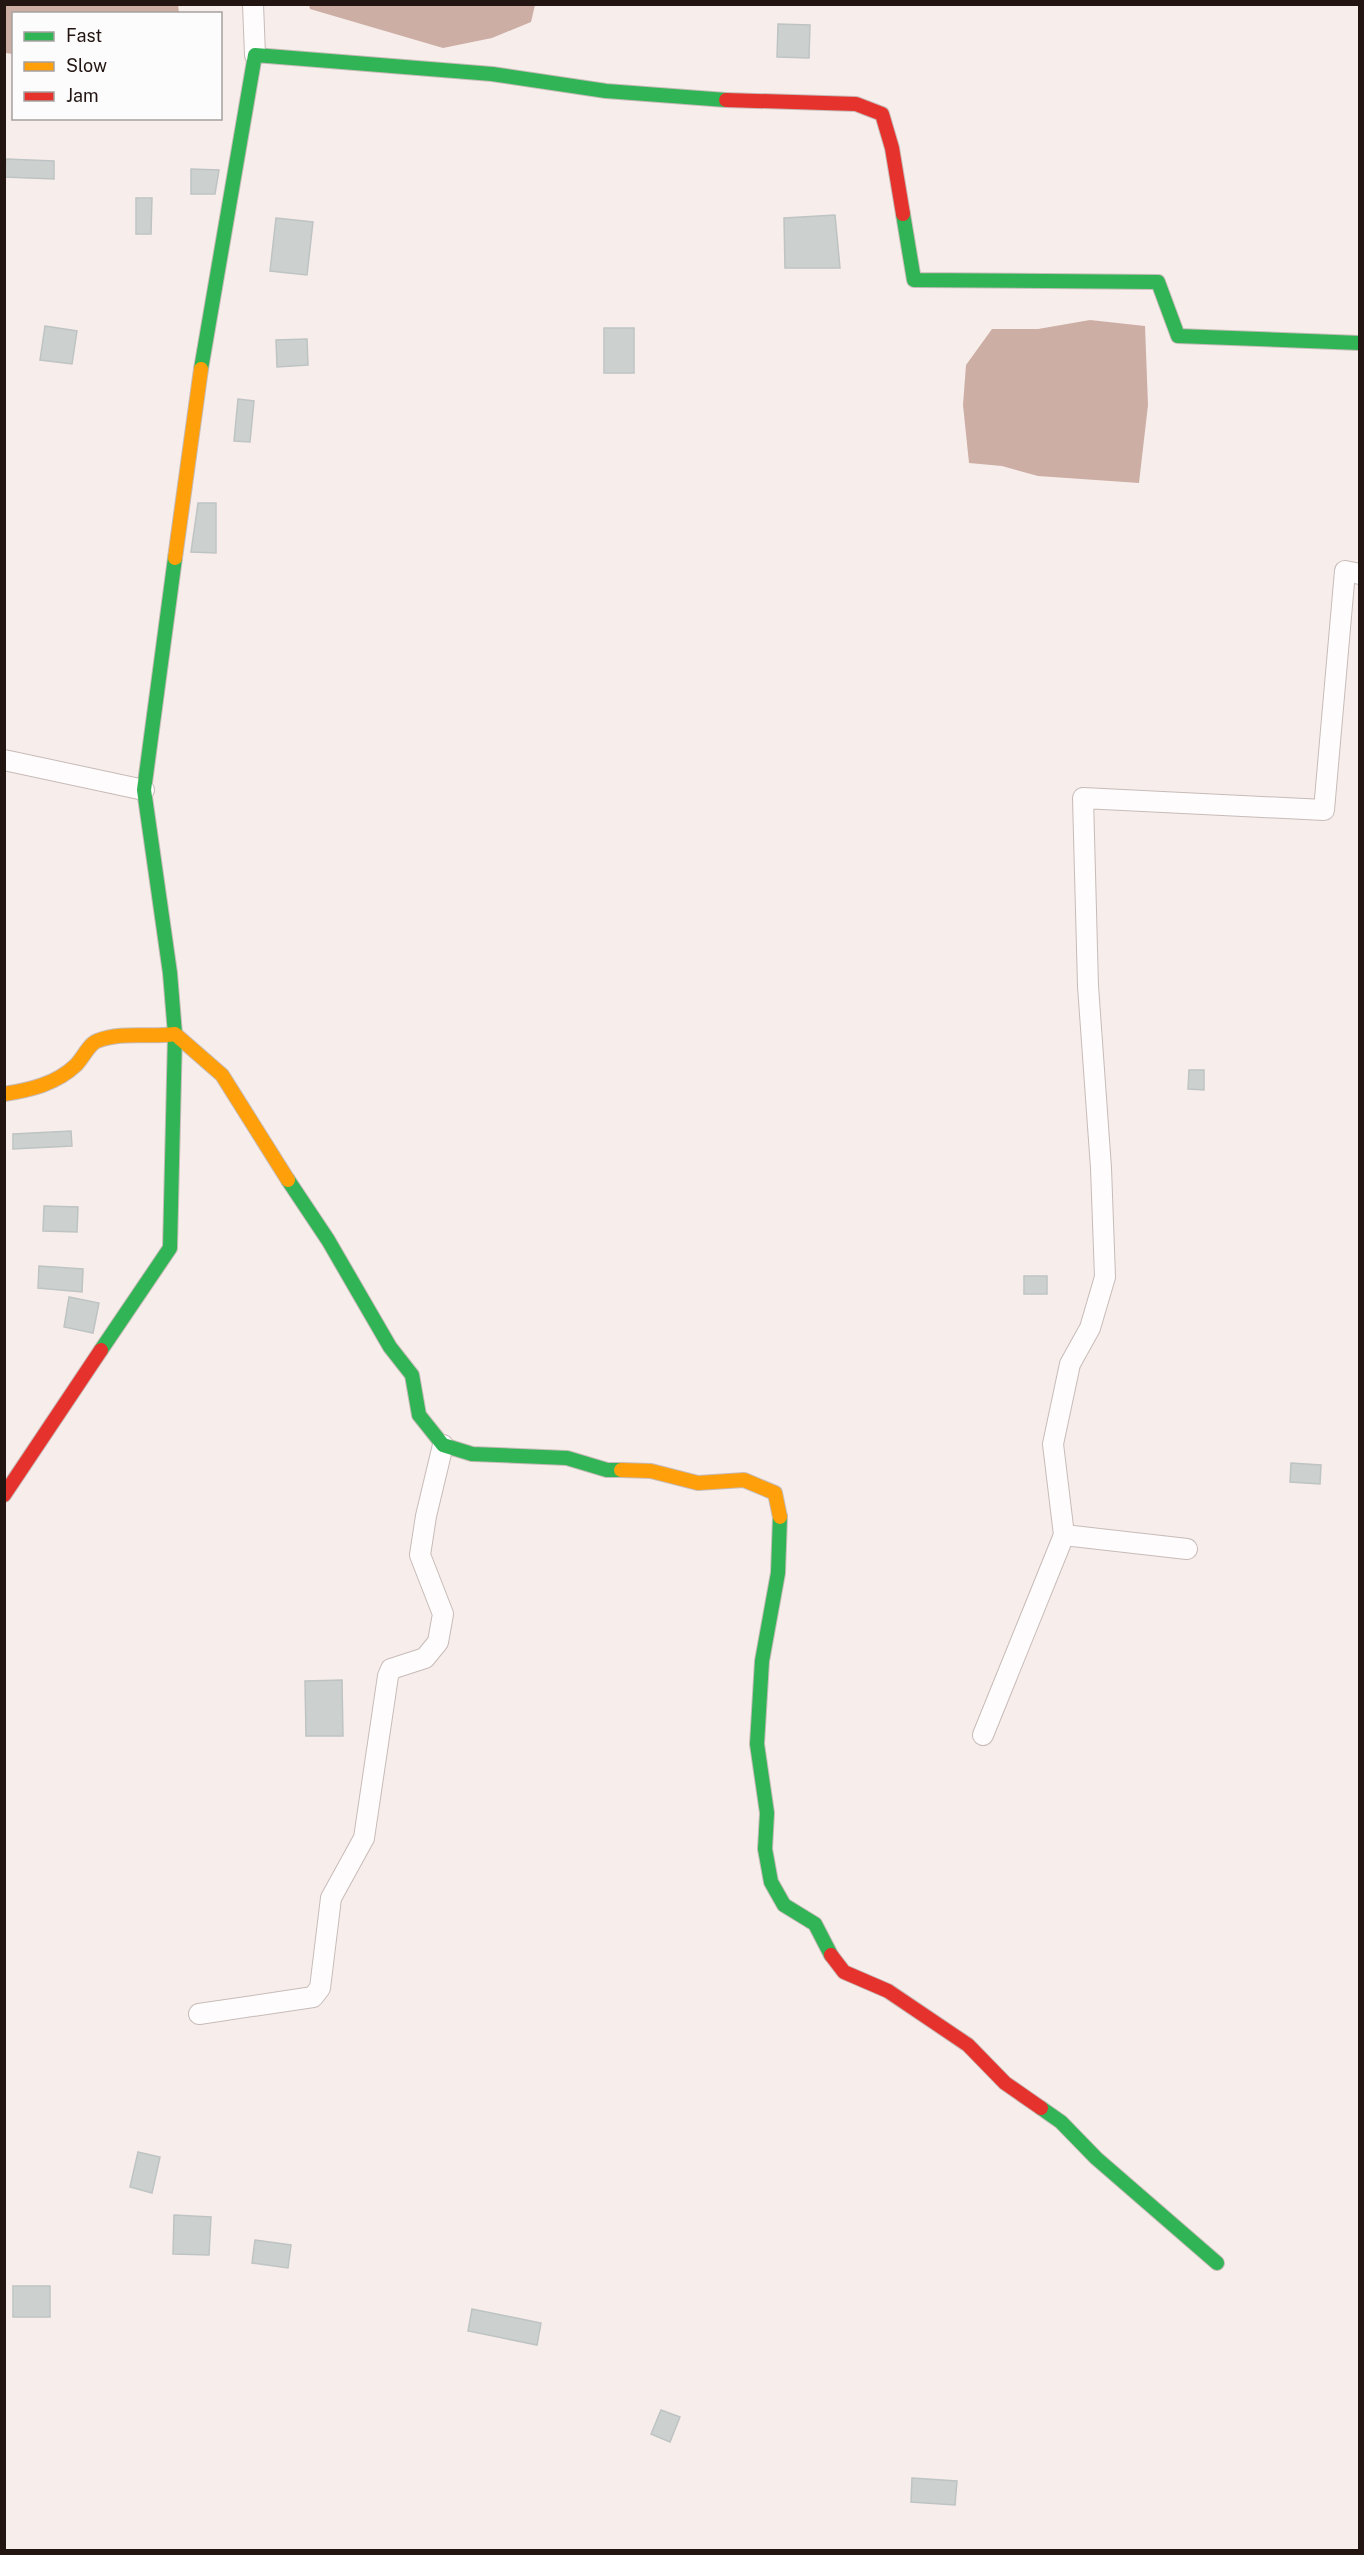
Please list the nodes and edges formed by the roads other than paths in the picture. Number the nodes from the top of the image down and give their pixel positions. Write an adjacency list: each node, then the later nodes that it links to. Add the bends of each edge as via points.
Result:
1 (254, 4): 2 (street)
2 (255, 55): 3 (street, via 492,74 606,91 856,104 882,114 892,148 914,280 1158,282 1178,336); 6 (street, via 193,418)
3 (1359, 343)
4 (1359, 574): 11 (street, via 1345,571 1324,810 1083,798 1088,986 1105,1277 1090,1328 1070,1364 1053,1444)
5 (4, 760): 6 (street)
6 (144, 790): 7 (street)
7 (175, 1034): 8 (street, via 122,1034 94,1042 81,1061 51,1082 37,1089); 9 (street, via 222,1075 328,1240 390,1347 412,1375 419,1414); 10 (street, via 170,1248)
8 (4, 1094)
9 (443, 1445): 14 (street, via 420,1555 443,1614 438,1642 425,1658 392,1669 388,1676 364,1838 331,1898 320,1988 313,1997); 15 (street, via 472,1454 567,1458 607,1470 651,1472 698,1483 744,1480 775,1493 781,1521 778,1573 762,1661 757,1744 766,1813 765,1849 771,1882 784,1905 815,1924 825,1947 844,1972 888,1991 968,2045 1005,2083 1061,2122 1096,2158)
10 (4, 1495)
11 (1064, 1535): 12 (street); 13 (street)
12 (1187, 1549)
13 (982, 1735)
14 (199, 2014)
15 (1218, 2263)

